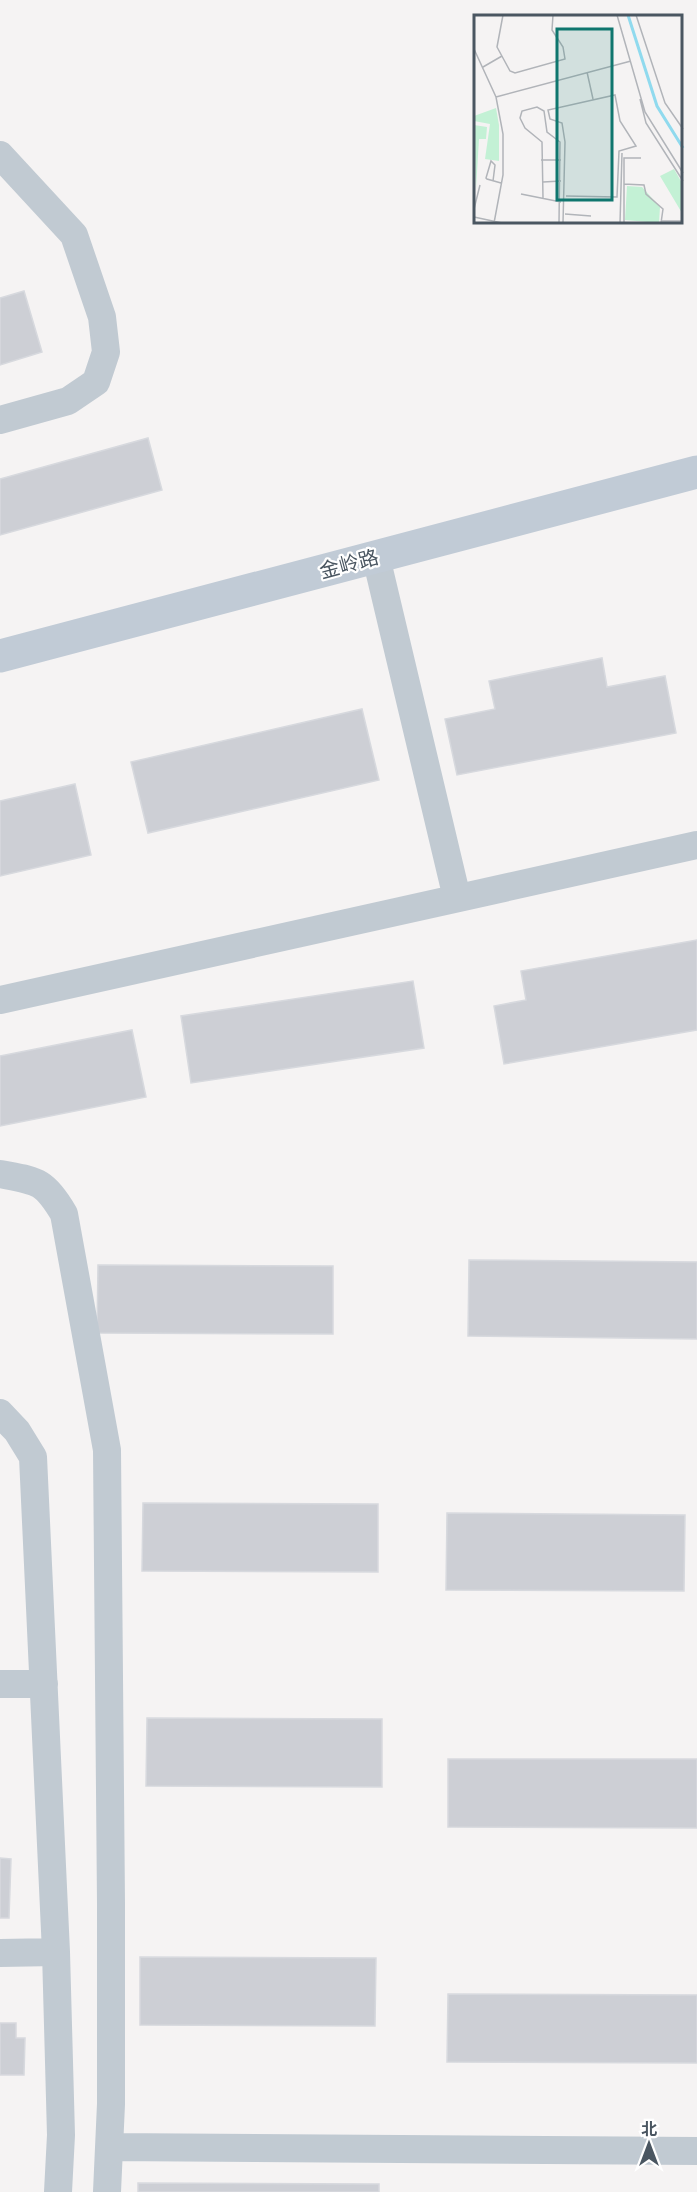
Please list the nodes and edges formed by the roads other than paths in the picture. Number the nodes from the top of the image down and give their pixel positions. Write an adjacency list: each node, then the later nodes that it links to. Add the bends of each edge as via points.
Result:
1 (0, 155): 2 (street, via 74,236 102,317 106,352 96,382 68,401)
2 (0, 420)
3 (697, 472): 4 (street, 金岭路)
4 (376, 557): 5 (street, 金岭路); 7 (street)
5 (0, 656)
6 (697, 845): 7 (street)
7 (457, 898): 8 (street)
8 (0, 1000)
9 (0, 1174): 15 (street, via 37,1182 51,1193 64,1214 107,1450)
10 (0, 1413): 12 (street, via 33,1457)
11 (0, 1684): 12 (street)
12 (44, 1684): 13 (street)
13 (56, 1952): 14 (street); 17 (street, via 61,2135)
14 (0, 1953)
15 (109, 2146): 16 (street); 18 (street)
16 (697, 2151)
17 (58, 2192)
18 (107, 2192)

